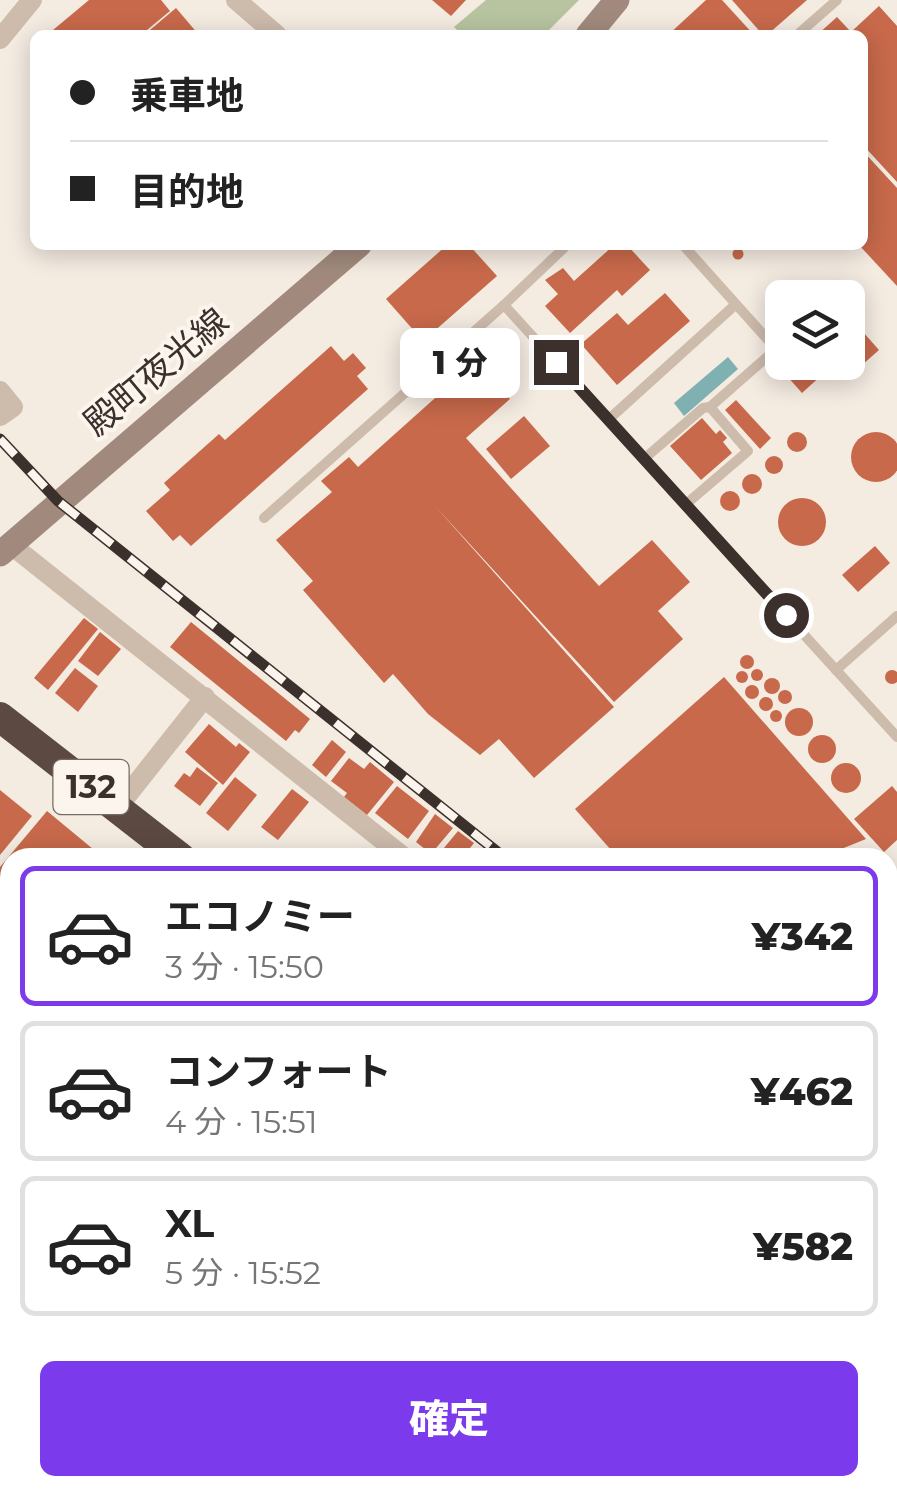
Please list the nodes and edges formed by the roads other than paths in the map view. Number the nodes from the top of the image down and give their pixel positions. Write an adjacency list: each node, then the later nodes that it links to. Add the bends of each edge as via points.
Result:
1 (32, 0): 8 (street)
2 (236, 0): 5 (street)
3 (617, 0): 6 (street)
4 (837, 0): 7 (lane)
5 (271, 30)
6 (592, 30)
7 (804, 30)
8 (0, 38)
9 (353, 250): 21 (street, 殿町夜光線)
10 (561, 250): 12 (lane)
11 (687, 250): 13 (lane)
12 (504, 305): 17 (lane); 20 (lane)
13 (736, 305): 15 (lane, via 776,349); 17 (lane)
14 (0, 391): 16 (street, via 13,407)
15 (710, 407): 18 (lane); 19 (lane, via 748,450)
16 (0, 416)
17 (608, 420): 18 (lane)
18 (645, 458): 19 (lane)
19 (685, 504): 23 (lane)
20 (264, 518)
21 (5, 549): 24 (street)
22 (897, 616): 23 (lane)
23 (836, 670): 26 (lane)
24 (205, 697): 27 (street); 29 (street)
25 (0, 717): 27 (highway, 132)
26 (897, 737)
27 (117, 808): 28 (highway, 132)
28 (169, 848)
29 (393, 848)

